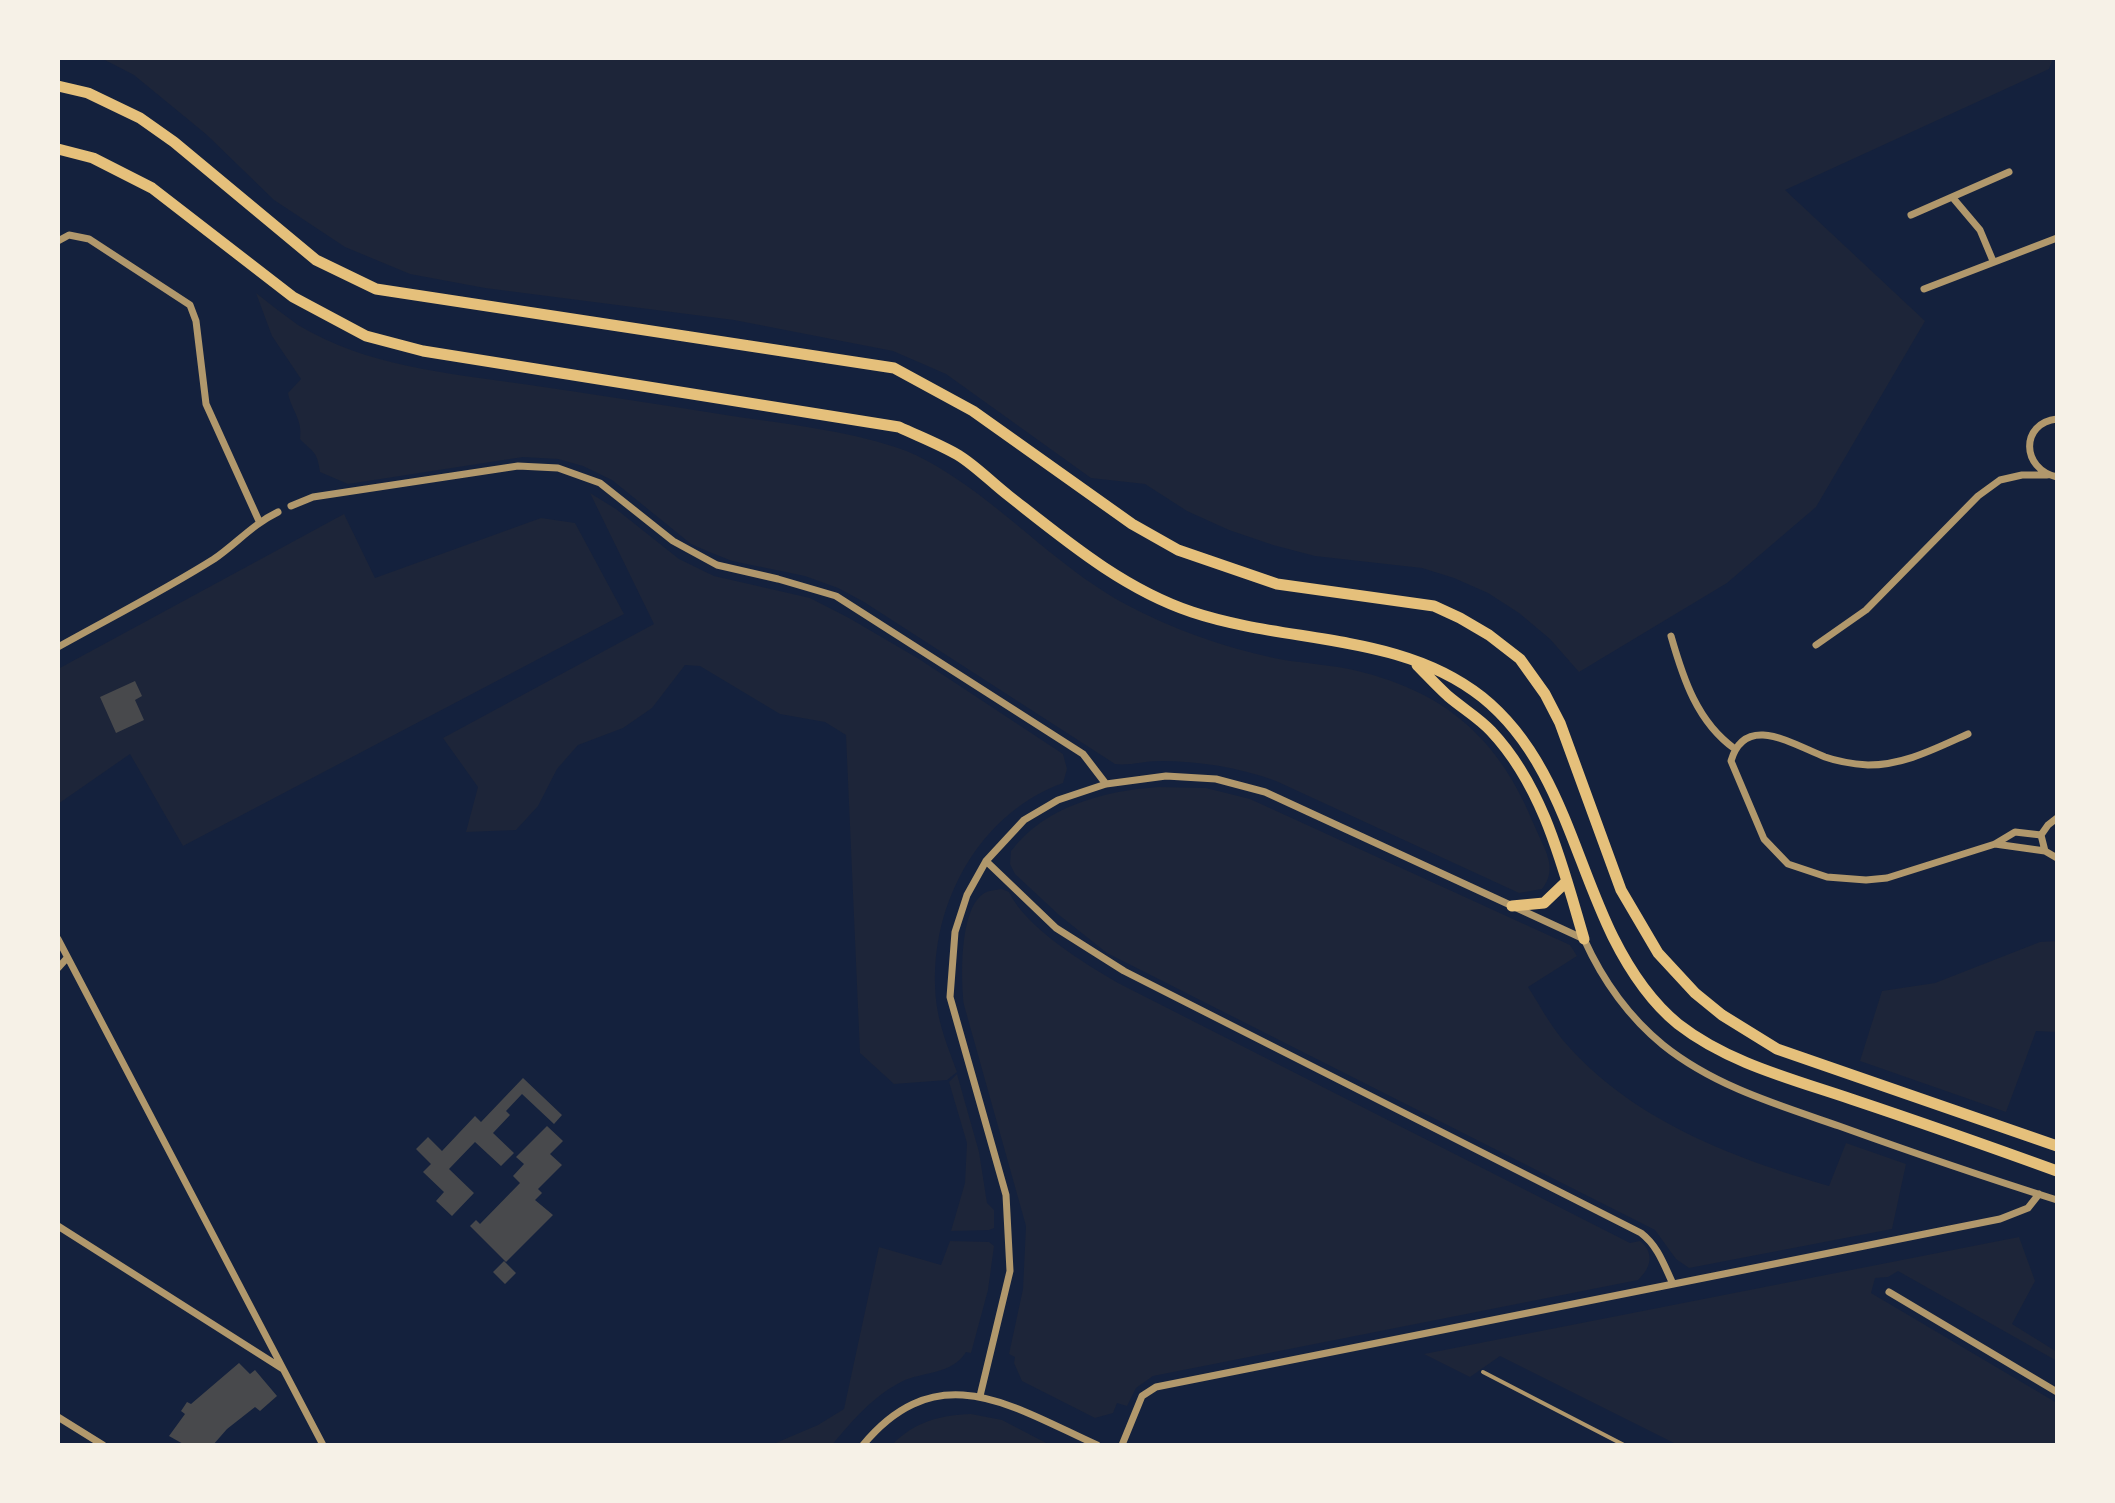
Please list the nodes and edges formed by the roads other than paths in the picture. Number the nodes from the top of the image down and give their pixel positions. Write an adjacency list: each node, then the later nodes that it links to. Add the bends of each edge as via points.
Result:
1 (58, 86): 37 (main road, via 88,93 140,118 316,260 376,289 894,368 973,411 1132,524 1178,550 1277,584 1434,606 1460,618 1520,659 1545,694 1621,890 1658,953 1695,993 1777,1049)
2 (58, 149): 21 (main road, via 93,158 152,188 293,297 366,336 423,351 899,427 959,456 1113,574 1164,602 1215,620)
3 (2009, 172): 4 (street)
4 (1953, 198): 5 (street); 8 (street, via 1980,230)
5 (1911, 215)
6 (2057, 238): 8 (street)
7 (58, 241): 17 (street, via 69,235 89,239 190,305 206,404)
8 (1993, 261): 9 (street)
9 (1924, 289)
10 (2057, 419): 11 (street, via 2039,425 2032,434)
11 (2031, 458): 12 (street); 13 (street)
12 (2022, 475): 13 (street); 19 (street, via 2000,480 1978,496 1866,610)
13 (2047, 475): 14 (street)
14 (2057, 477)
15 (291, 506): 24 (street, via 313,497 518,466 558,468 600,483 673,541 717,565 836,596 1083,754)
16 (278, 512): 17 (street)
17 (259, 521): 20 (street, via 182,579)
18 (1671, 636): 23 (street, via 1680,670 1706,721)
19 (1816, 645)
20 (58, 647)
21 (1411, 659): 31 (main road, via 1490,730 1517,763); 38 (main road, via 1484,698 1523,741 1550,786 1613,938 1652,998 1677,1023 1706,1043 1768,1071)
22 (1968, 734): 23 (street, via 1894,763 1846,762 1766,734 1742,740)
23 (1735, 749): 27 (street, via 1731,761 1764,839 1788,864 1806,872 1847,880 1887,878)
24 (1106, 784): 30 (street, via 1058,800 1024,820); 32 (street, via 1166,776 1216,779 1265,792)
25 (2057, 818): 26 (street)
26 (2041, 835): 27 (street, via 2015,832); 28 (street)
27 (1995, 844): 28 (street)
28 (2045, 851): 29 (street)
29 (2057, 858)
30 (986, 861): 42 (street, via 1056,928 1124,971 1641,1233 1658,1252); 47 (street, via 955,932 950,997 1006,1195 1010,1271)
31 (1567, 881): 32 (main road, via 1544,903); 34 (main road)
32 (1512, 906): 34 (street)
33 (58, 939): 35 (street)
34 (1584, 939): 39 (street, via 1605,978 1643,1026 1709,1075 1827,1122)
35 (67, 958): 36 (street); 44 (street)
36 (58, 968)
37 (2057, 1146)
38 (2057, 1171)
39 (2039, 1194): 40 (street); 42 (street, via 2028,1208 2000,1219)
40 (2057, 1200)
41 (58, 1226): 44 (street)
42 (1673, 1284): 53 (street, via 1156,1387 1142,1396)
43 (1889, 1292): 46 (street)
44 (285, 1370): 50 (street)
45 (1483, 1372): 54 (lane)
46 (2057, 1392)
47 (980, 1396): 51 (street, via 927,1397 894,1414); 52 (street, via 1015,1406)
48 (58, 1417): 49 (street)
49 (103, 1445)
50 (323, 1445)
51 (863, 1445)
52 (1097, 1445)
53 (1122, 1445)
54 (1624, 1445)

